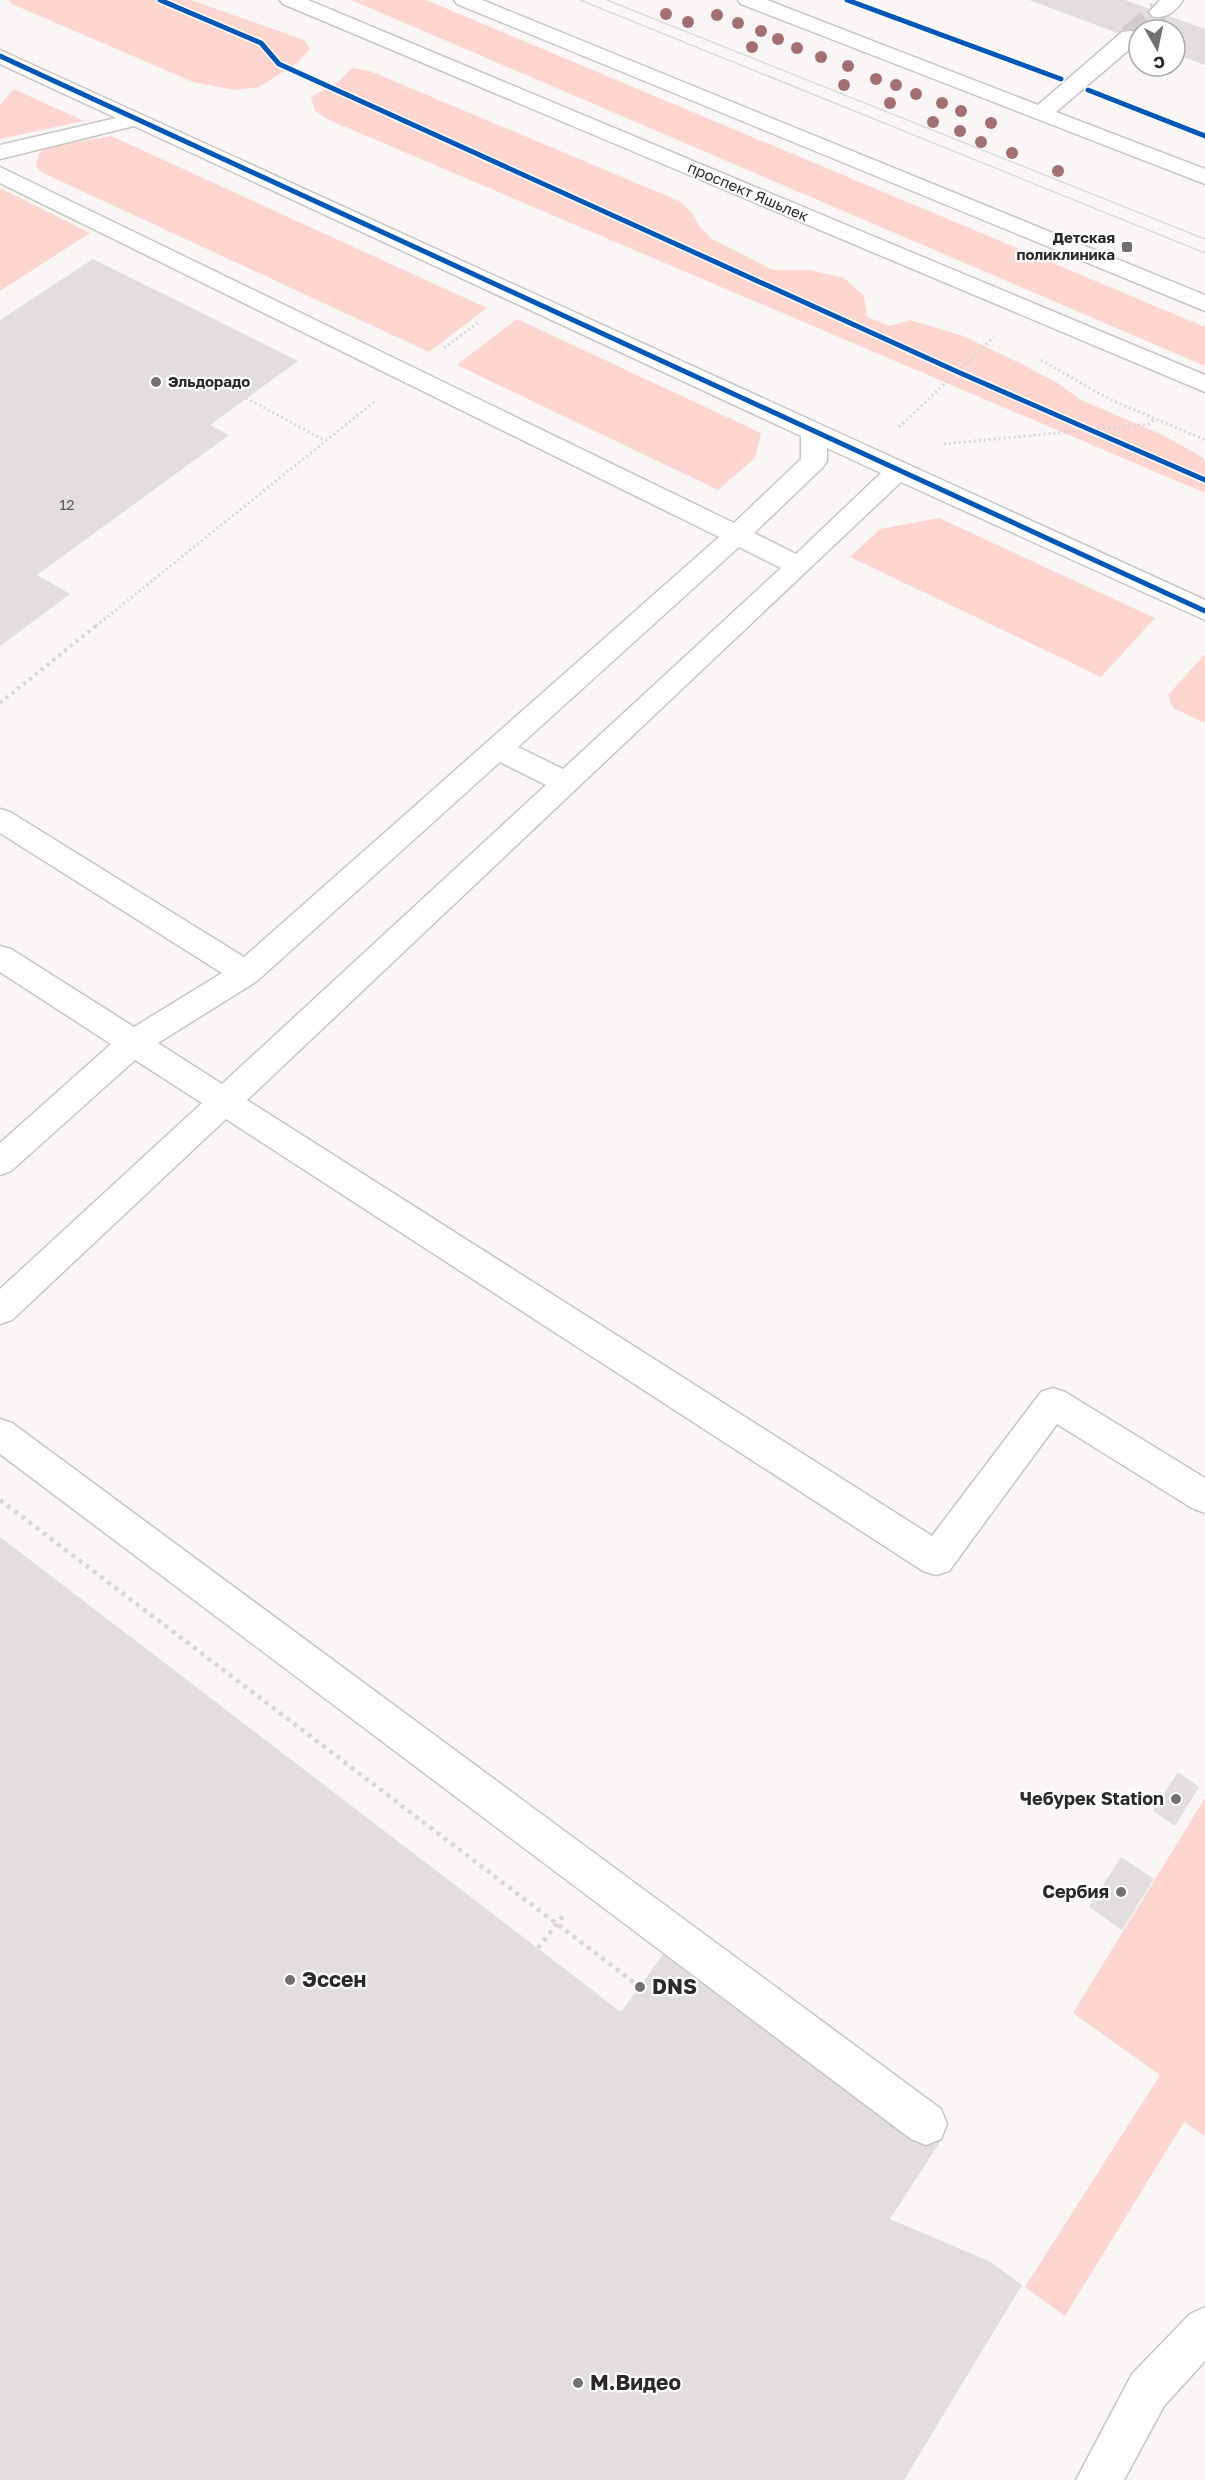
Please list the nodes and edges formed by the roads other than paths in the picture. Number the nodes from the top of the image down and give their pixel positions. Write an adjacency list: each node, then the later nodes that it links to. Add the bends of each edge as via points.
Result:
1 (290, 0): 12 (main road, проспект Яшьлек)
2 (464, 0): 11 (main road)
3 (748, 0): 6 (main road)
4 (1127, 40): 6 (main road)
5 (0, 56): 7 (main road)
6 (1042, 112): 10 (main road)
7 (138, 119): 8 (main road); 13 (main road)
8 (0, 152)
9 (0, 174): 15 (main road)
10 (1205, 177)
11 (1205, 304)
12 (1205, 384)
13 (814, 431): 14 (main road); 15 (main road, via 814,460)
14 (899, 470): 16 (main road); 17 (main road)
15 (736, 536): 16 (main road); 18 (main road)
16 (799, 566): 19 (main road)
17 (1205, 610)
18 (498, 749): 19 (main road); 22 (main road)
19 (565, 782): 24 (main road)
20 (0, 819): 22 (main road)
21 (0, 957): 23 (main road)
22 (246, 973): 23 (main road)
23 (133, 1043): 24 (main road); 25 (main road)
24 (225, 1100): 26 (main road); 28 (main road, via 936,1559 1053,1402)
25 (0, 1162)
26 (0, 1310)
27 (0, 1434): 29 (main road)
28 (1205, 1497)
29 (926, 2124)
30 (1205, 2329): 31 (main road, via 1148,2390)
31 (1099, 2480)

